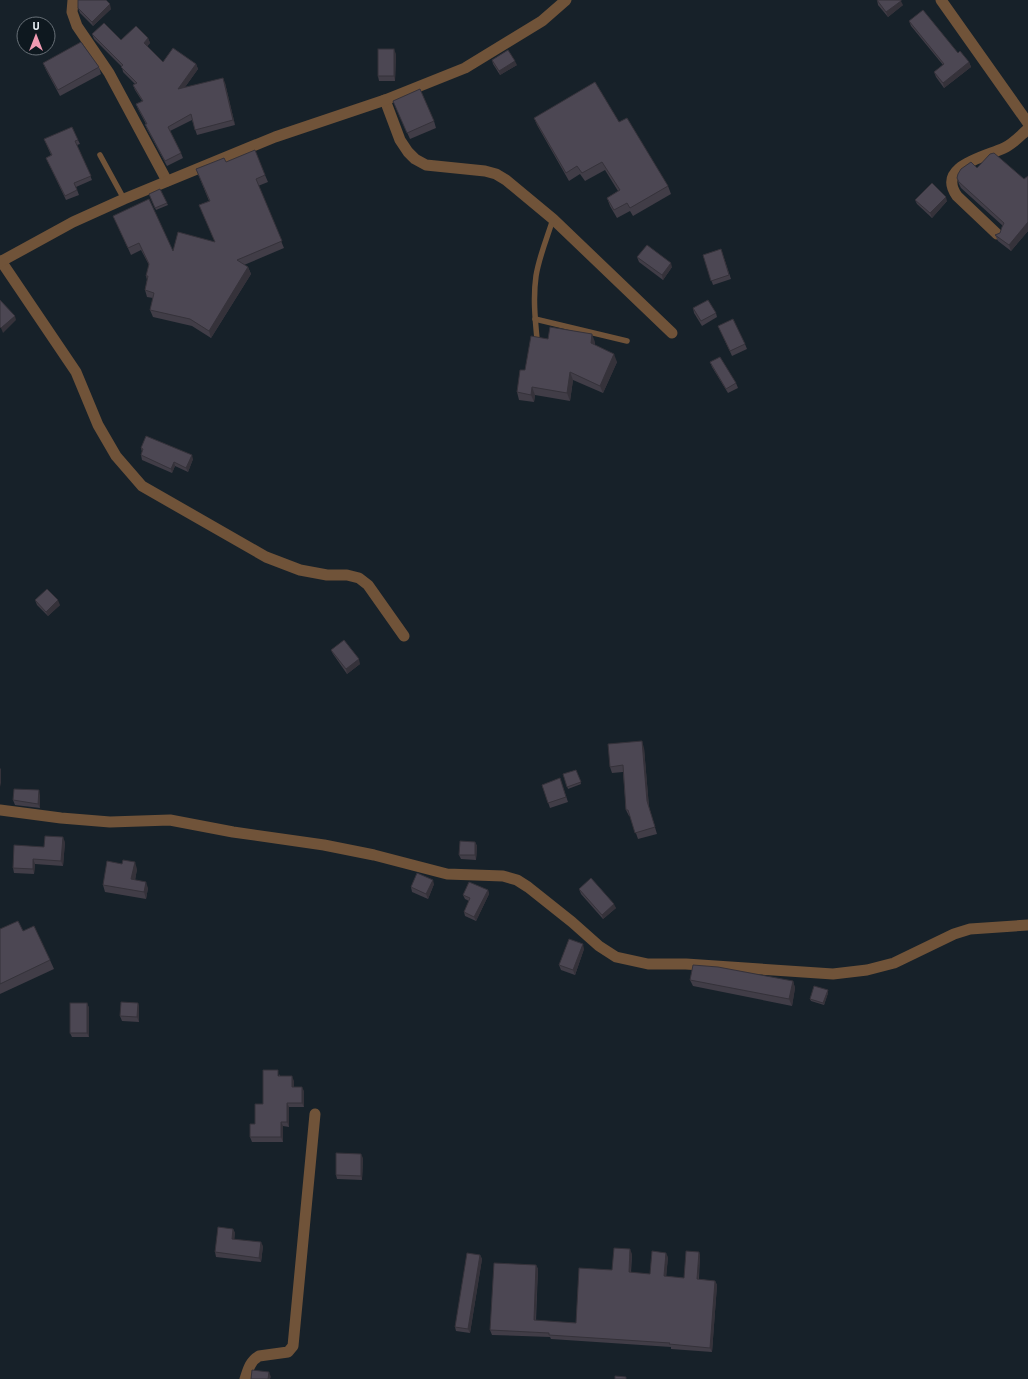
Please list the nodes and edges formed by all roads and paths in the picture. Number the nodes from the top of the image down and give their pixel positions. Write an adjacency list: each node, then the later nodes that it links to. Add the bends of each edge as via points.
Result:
1 (73, 0): 8 (street, via 72,12 77,26 110,73)
2 (566, 0): 4 (street, via 542,21 465,68)
3 (941, 0): 5 (street)
4 (385, 100): 8 (street, via 276,137); 10 (street, via 400,140 415,159 426,165 496,174)
5 (1028, 123)
6 (1028, 129): 11 (street, via 1005,148 964,164 955,171 951,180 952,189 957,196)
7 (100, 155): 9 (lane)
8 (168, 181): 9 (street)
9 (124, 199): 12 (street, via 73,222)
10 (553, 219): 13 (lane, via 536,275); 14 (street)
11 (997, 234)
12 (1, 262): 17 (street, via 76,372 98,424 116,456 142,486 266,557 300,570 358,578 368,585)
13 (535, 319): 15 (lane); 16 (lane)
14 (672, 333)
15 (537, 339)
16 (627, 341)
17 (404, 636)
18 (0, 810): 19 (street, via 110,822 170,820 324,845 447,874 503,876 528,886 599,946 616,957 648,964 686,964 833,974 867,970 894,963 970,929)
19 (1028, 925)
20 (315, 1114): 21 (street, via 293,1346 288,1352 255,1358)
21 (245, 1379)

